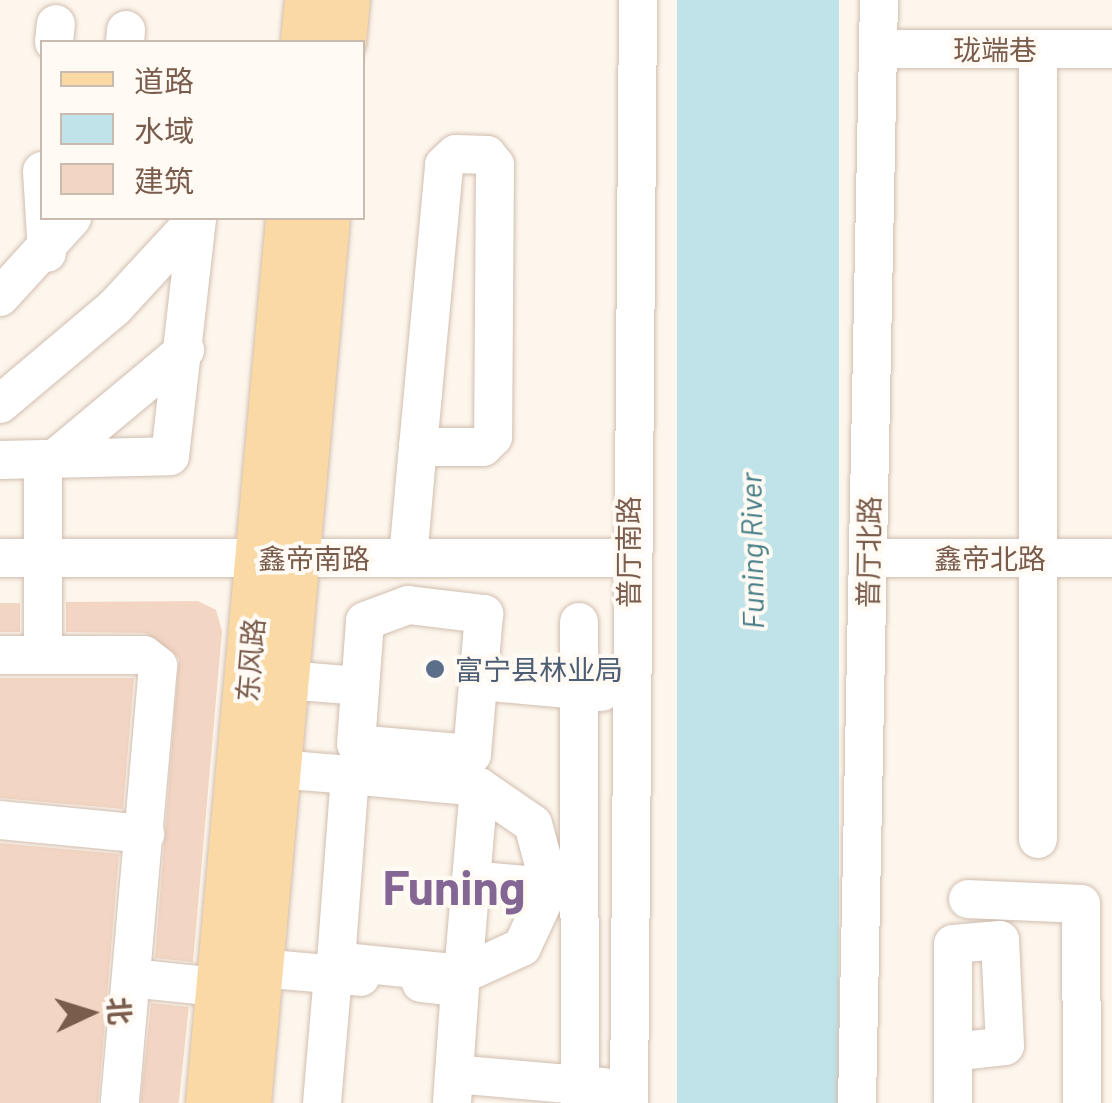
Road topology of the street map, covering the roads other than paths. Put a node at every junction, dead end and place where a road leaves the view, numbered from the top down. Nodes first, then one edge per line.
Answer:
1 (309, 0) edge
2 (346, 0) edge
3 (638, 0) edge
4 (879, 0) edge
5 (305, 40) edge
6 (342, 40) edge
7 (878, 48) junction
8 (1038, 49) junction
9 (1112, 49) edge
10 (45, 220) edge
11 (71, 220) edge
12 (195, 220) edge
13 (197, 220) edge
14 (290, 220) edge
15 (326, 220) edge
16 (47, 254) junction
17 (0, 297) edge
18 (185, 350) junction
19 (0, 404) edge
20 (418, 447) junction
21 (0, 460) edge
22 (48, 460) junction
23 (0, 558) edge
24 (43, 558) junction
25 (277, 558) junction
26 (408, 558) junction
27 (628, 558) junction
28 (868, 558) junction
29 (1038, 558) junction
30 (1112, 558) edge
31 (579, 622) dead end
32 (0, 654) edge
33 (43, 654) junction
34 (285, 680) junction
35 (480, 682) junction
36 (358, 686) junction
37 (580, 690) junction
38 (630, 695) junction
39 (277, 769) junction
40 (350, 775) junction
41 (479, 786) junction
42 (0, 820) edge
43 (145, 834) junction
44 (1038, 840) dead end
45 (471, 880) junction
46 (567, 889) junction
47 (633, 895) junction
48 (968, 899) dead end
49 (463, 974) junction
50 (333, 975) junction
51 (132, 978) junction
52 (246, 982) junction
53 (953, 1052) dead end
54 (453, 1088) edge
55 (580, 1094) edge
56 (630, 1096) edge
57 (120, 1103) edge
58 (210, 1103) edge
59 (247, 1103) edge
60 (322, 1103) edge
61 (857, 1103) edge
62 (953, 1103) edge
63 (1082, 1103) edge

1 - 5 main road
2 - 6 main road
3 - 27 street, 普厅南路
4 - 7 street, 普厅北路
7 - 8 street, 珑端巷
7 - 28 street, 普厅北路
8 - 9 street, 珑端巷
8 - 29 street
10 - 16 street
11 - 16 street
12 - 19 street
13 - 18 street
14 - 25 main road, 东风路
15 - 25 main road, 东风路
16 - 17 street
18 - 22 street
18 - 22 street
20 - 20 street
20 - 26 street
21 - 22 street
22 - 24 street
23 - 24 street, 鑫帝南路
24 - 25 street, 鑫帝南路
24 - 33 street
25 - 26 street, 鑫帝南路
25 - 34 main road, 东风路
25 - 52 main road, 东风路
26 - 27 street, 鑫帝南路
27 - 38 street, 普厅南路
28 - 29 street, 鑫帝北路
28 - 61 street, 普厅北路
29 - 30 street, 鑫帝北路
29 - 44 street
31 - 37 street
32 - 33 street
33 - 43 street
34 - 36 street
34 - 39 main road, 东风路
35 - 36 street
35 - 36 street
35 - 37 street
37 - 38 street
37 - 46 street
38 - 47 street, 普厅南路
39 - 40 street
39 - 52 main road, 东风路
40 - 41 street
40 - 49 street
41 - 45 street
41 - 46 street
42 - 43 street
43 - 51 street
45 - 46 street
45 - 49 street
46 - 47 street
46 - 49 street
46 - 55 street
47 - 56 street, 普厅南路
48 - 63 street
50 - 52 street
50 - 54 street
50 - 60 street
51 - 52 street
51 - 57 street
52 - 58 main road, 东风路
52 - 59 main road, 东风路
53 - 62 street
54 - 55 street
55 - 56 street

